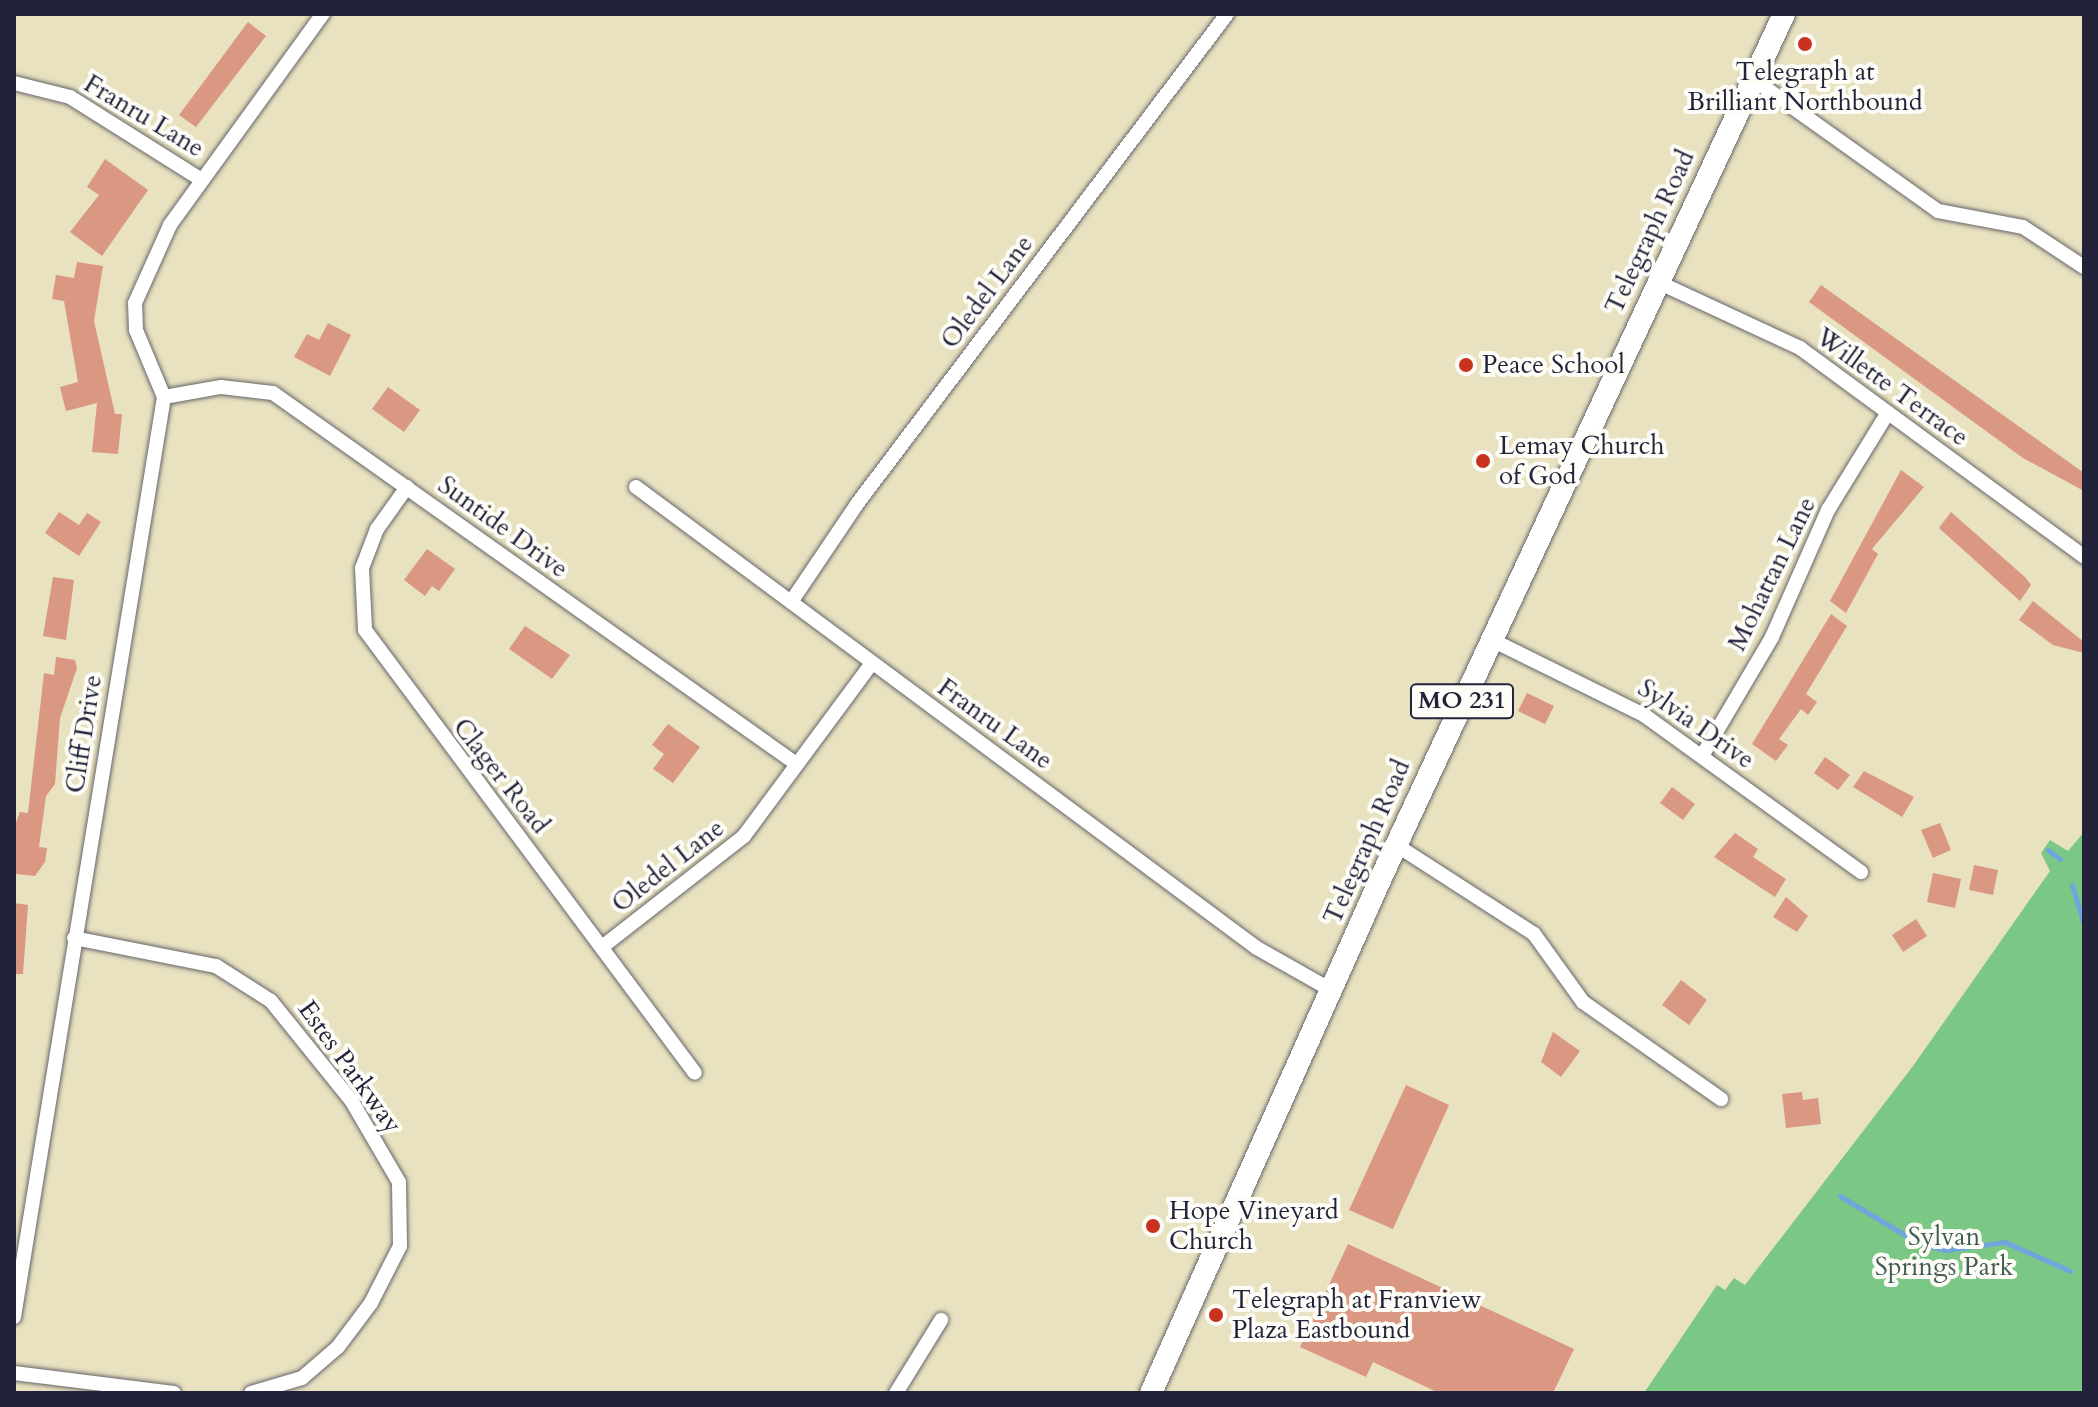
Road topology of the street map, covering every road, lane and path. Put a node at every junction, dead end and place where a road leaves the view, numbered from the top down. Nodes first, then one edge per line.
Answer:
1 (303, 14) edge
2 (1227, 14) edge
3 (1784, 14) edge
4 (320, 19) edge
5 (1753, 79) junction
6 (14, 83) edge
7 (202, 180) junction
8 (2084, 246) edge
9 (2079, 264) edge
10 (1658, 282) junction
11 (164, 397) junction
12 (1887, 414) junction
13 (407, 487) junction
14 (636, 487) dead end
15 (2084, 557) edge
16 (791, 602) junction
17 (1490, 639) junction
18 (872, 663) junction
19 (1702, 756) junction
20 (795, 763) junction
21 (1396, 845) junction
22 (1861, 872) dead end
23 (74, 938) junction
24 (602, 947) junction
25 (1331, 990) junction
26 (695, 1073) dead end
27 (1721, 1099) dead end
28 (14, 1317) edge
29 (941, 1320) dead end
30 (14, 1373) edge
31 (174, 1393) edge
32 (251, 1393) edge
33 (896, 1393) edge
34 (1151, 1393) edge

1 - 4 street
2 - 16 street, Oledel Lane
3 - 5 main road, Telegraph Road / MO 231
4 - 7 street
5 - 9 street
5 - 10 main road, Telegraph Road / MO 231
6 - 7 street, Franru Lane
7 - 11 street
8 - 9 street
10 - 12 street, Willette Terrace
10 - 17 main road, Telegraph Road / MO 231
11 - 13 street, Suntide Drive
11 - 23 street, Cliff Drive
12 - 15 street, Willette Terrace
12 - 19 street, Mohattan Lane
13 - 20 street, Suntide Drive
13 - 24 street, Clager Road
14 - 16 street, Franru Lane
16 - 18 street, Franru Lane
17 - 19 street, Sylvia Drive
17 - 21 main road, Telegraph Road / MO 231
18 - 20 street, Oledel Lane
18 - 25 street, Franru Lane
19 - 22 street, Sylvia Drive
20 - 24 street, Oledel Lane
21 - 25 main road, Telegraph Road / MO 231
21 - 27 street
23 - 28 street, Cliff Drive
23 - 32 street, Estes Parkway
24 - 26 street, Clager Road
25 - 34 main road, Telegraph Road / MO 231
29 - 33 street
30 - 31 street

